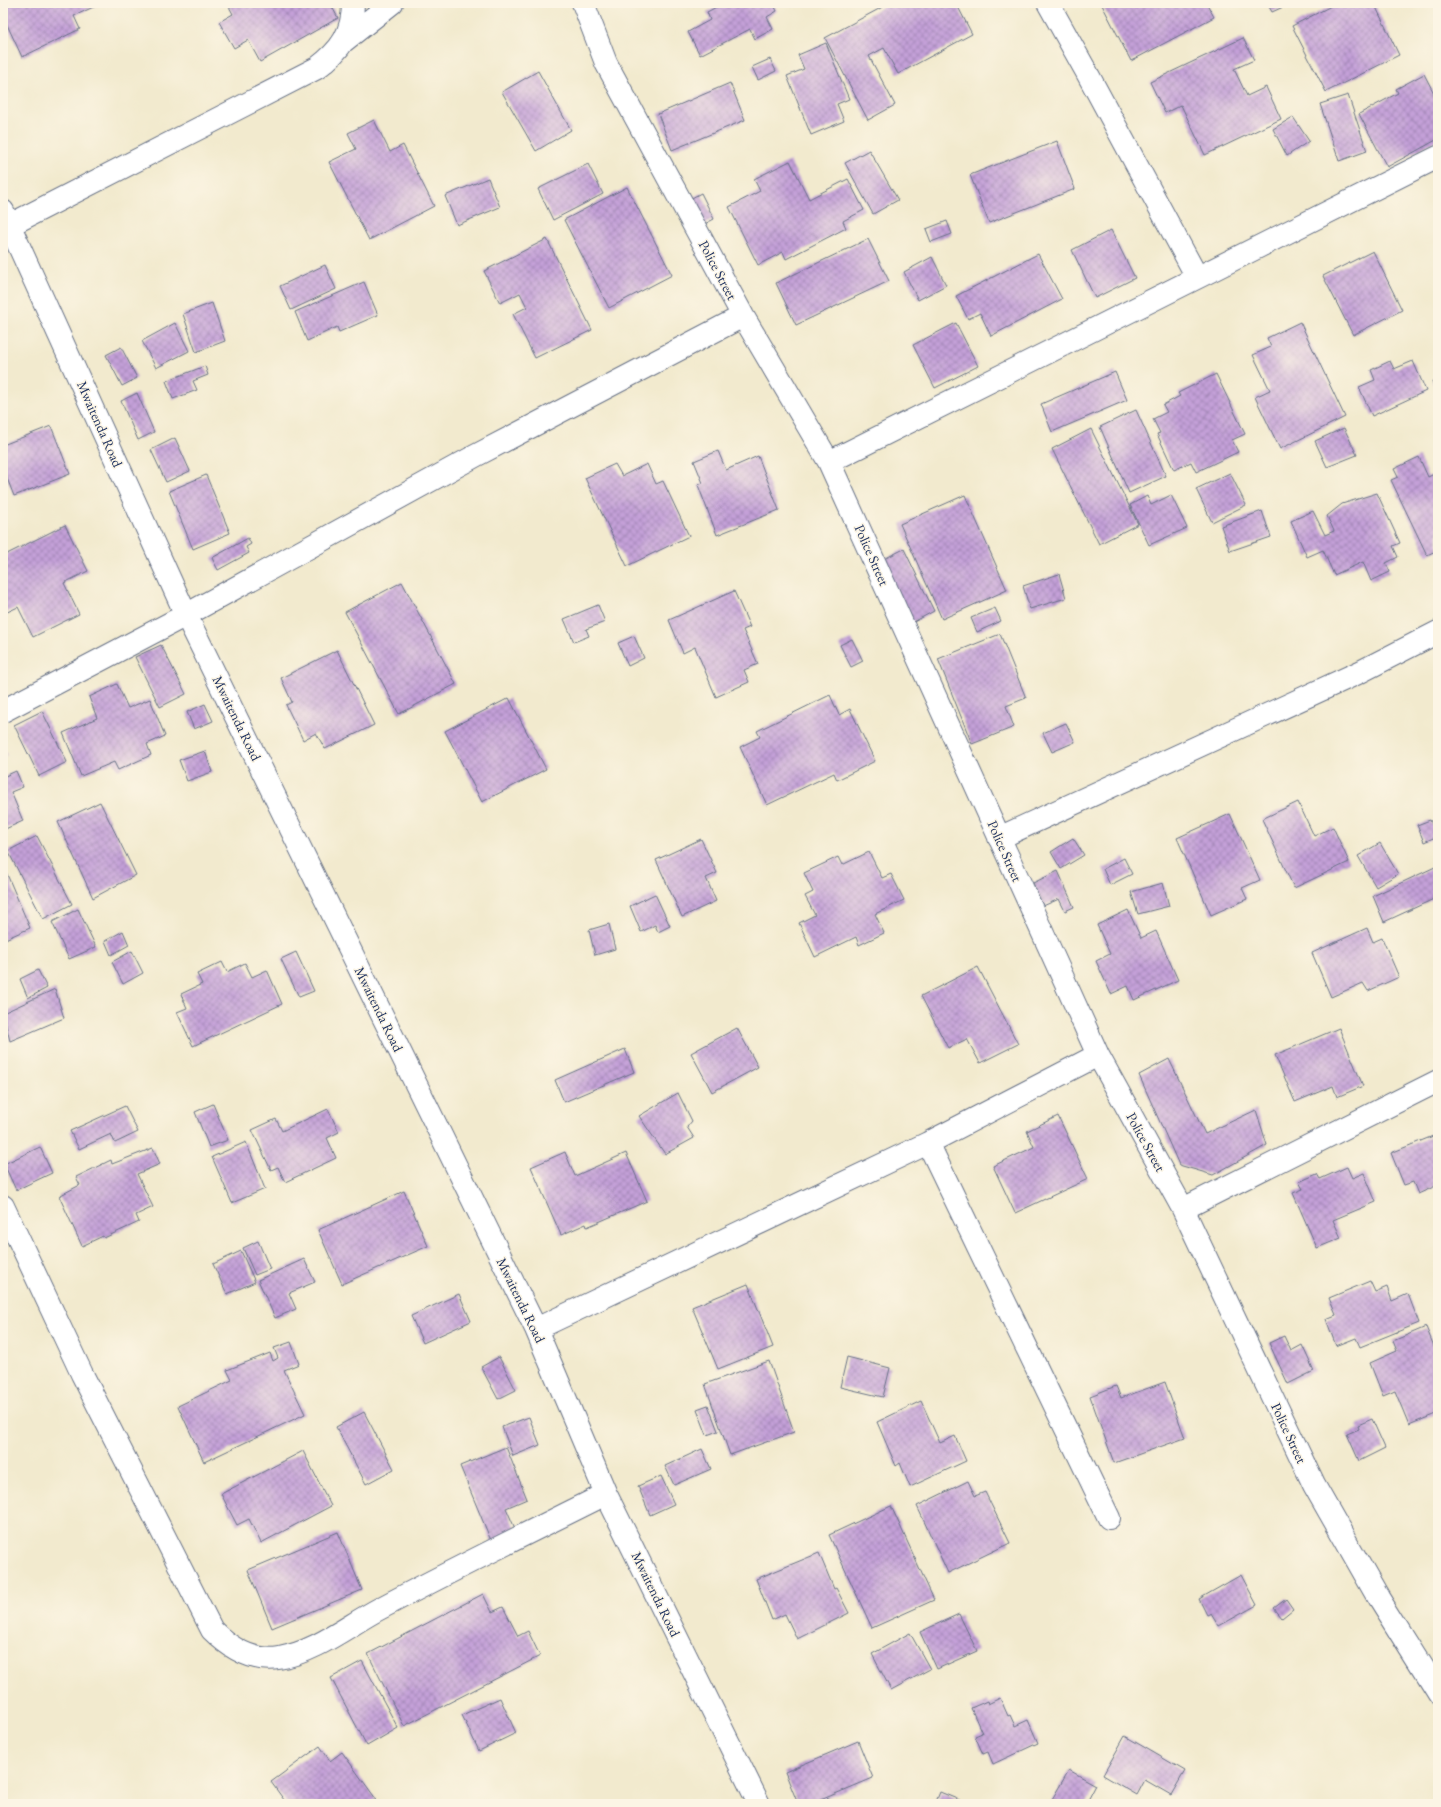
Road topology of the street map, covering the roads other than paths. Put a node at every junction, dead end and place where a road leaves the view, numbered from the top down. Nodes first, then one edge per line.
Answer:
1 (353, 3) edge
2 (392, 3) edge
3 (583, 3) edge
4 (1048, 3) edge
5 (344, 41) junction
6 (1438, 156) edge
7 (6, 218) edge
8 (1197, 277) junction
9 (743, 316) junction
10 (829, 462) junction
11 (186, 615) junction
12 (1438, 632) edge
13 (3, 711) edge
14 (999, 838) junction
15 (1098, 1055) junction
16 (1438, 1081) edge
17 (928, 1143) junction
18 (3, 1206) edge
19 (1183, 1210) junction
20 (536, 1329) junction
21 (606, 1494) junction
22 (1109, 1518) dead end
23 (1438, 1693) edge
24 (759, 1804) edge

1 - 5 street
2 - 5 street
3 - 9 street, Police Street
4 - 8 street
5 - 7 street
6 - 8 street
7 - 11 street, Mwaitenda Road
8 - 10 street
9 - 10 street, Police Street
9 - 11 street
10 - 14 street, Police Street
11 - 13 street
11 - 20 street, Mwaitenda Road
12 - 14 street
14 - 15 street, Police Street
15 - 17 street
15 - 19 street, Police Street
16 - 19 street
17 - 20 street
17 - 22 street
18 - 21 street
19 - 23 street, Police Street
20 - 21 street, Mwaitenda Road
21 - 24 street, Mwaitenda Road

